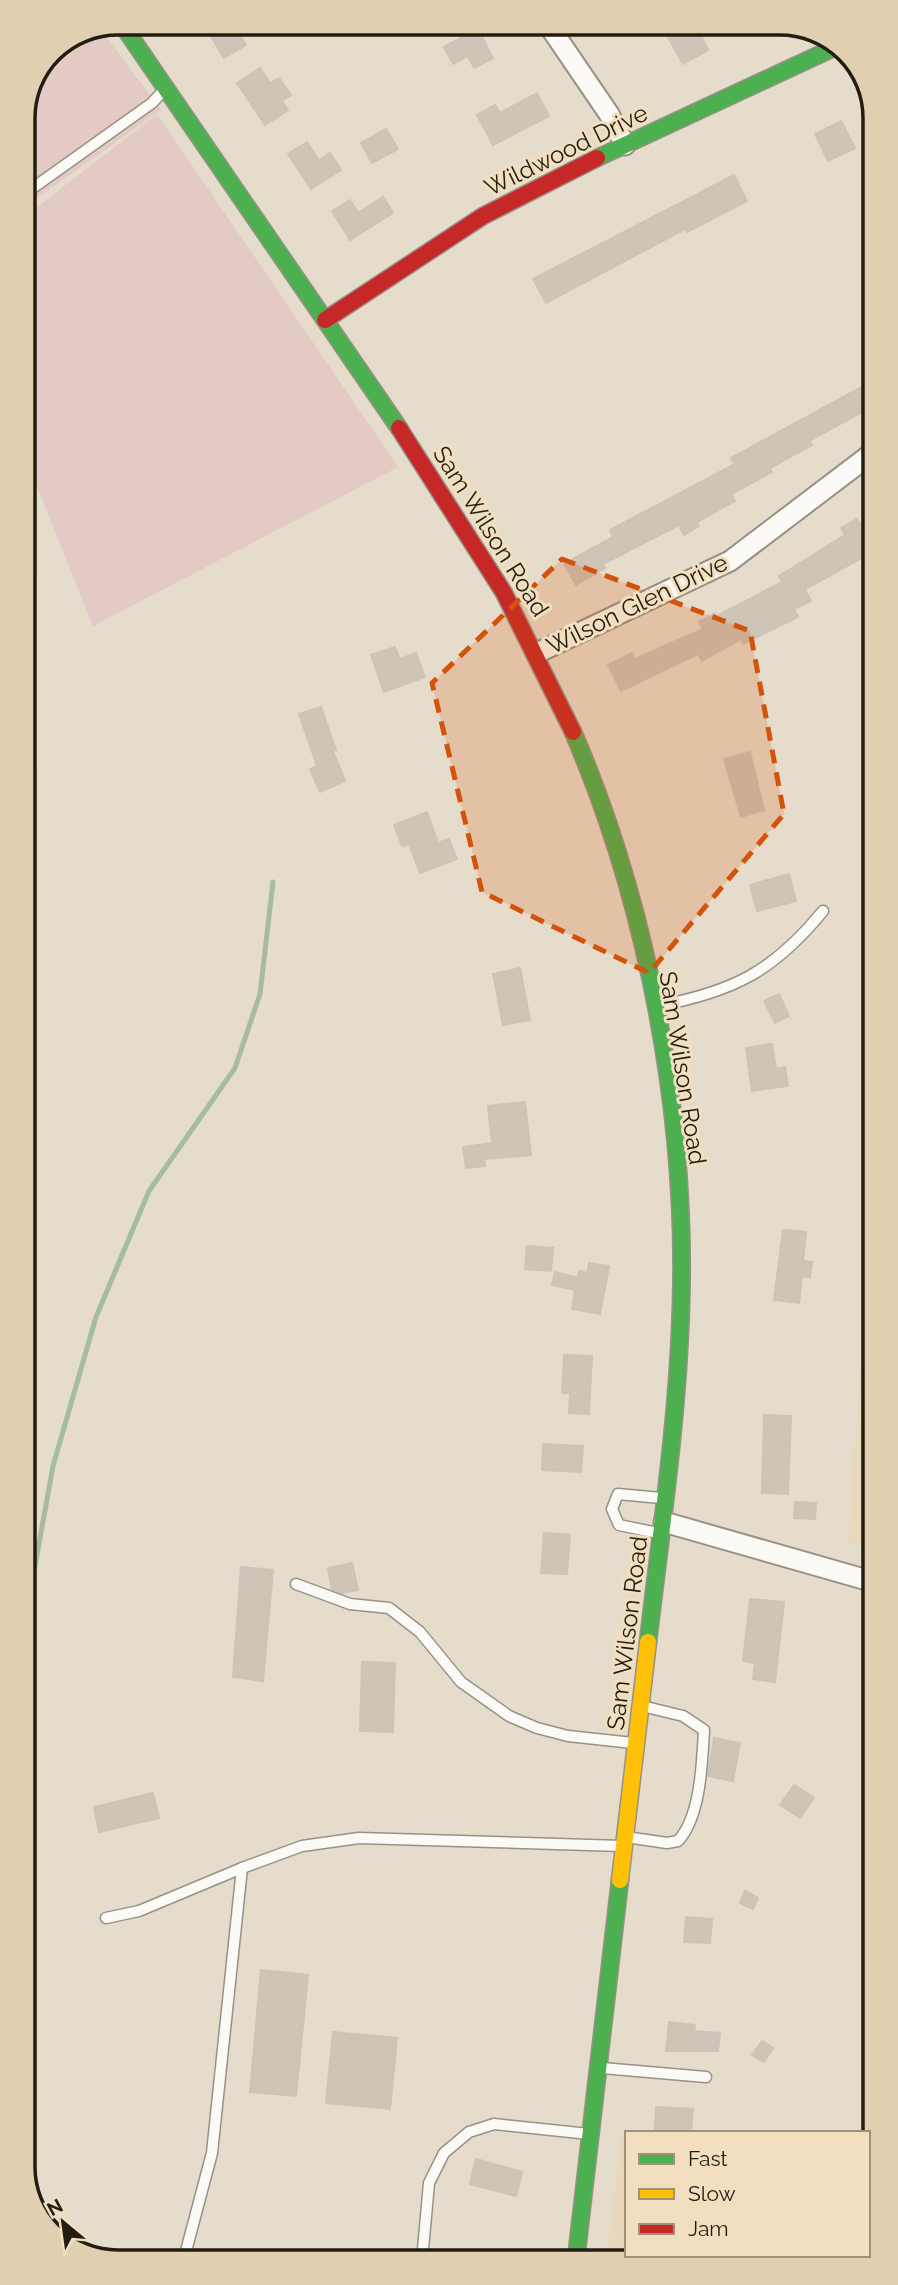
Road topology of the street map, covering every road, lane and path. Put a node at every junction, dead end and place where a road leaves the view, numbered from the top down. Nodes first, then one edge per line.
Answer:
1 (129, 35) edge
2 (555, 35) edge
3 (827, 50) edge
4 (166, 89) junction
5 (625, 145) junction
6 (35, 186) edge
7 (325, 320) junction
8 (863, 460) edge
9 (537, 653) junction
10 (824, 911) dead end
11 (653, 1007) junction
12 (666, 1499) junction
13 (663, 1528) junction
14 (863, 1579) edge
15 (296, 1584) dead end
16 (641, 1706) junction
17 (637, 1744) junction
18 (625, 1842) junction
19 (242, 1868) junction
20 (106, 1918) dead end
21 (600, 2067) junction
22 (706, 2077) dead end
23 (592, 2134) junction
24 (186, 2250) edge
25 (423, 2250) edge
26 (577, 2250) edge

1 - 4 street, Sam Wilson Road
2 - 5 street
3 - 5 street, Wildwood Drive
4 - 6 lane
4 - 7 street, Sam Wilson Road
5 - 7 street, Wildwood Drive
7 - 9 street, Sam Wilson Road
8 - 9 street, Wilson Glen Drive
9 - 11 street, Sam Wilson Road
10 - 11 lane
11 - 12 street, Sam Wilson Road
12 - 13 street, Sam Wilson Road
12 - 13 lane
13 - 14 street
13 - 16 street, Sam Wilson Road
15 - 17 lane
16 - 17 street, Sam Wilson Road
16 - 18 lane
17 - 18 street, Sam Wilson Road
18 - 19 lane
18 - 21 street, Sam Wilson Road
19 - 20 lane
19 - 24 lane
21 - 22 lane
21 - 23 street, Sam Wilson Road
23 - 25 lane
23 - 26 street, Sam Wilson Road

